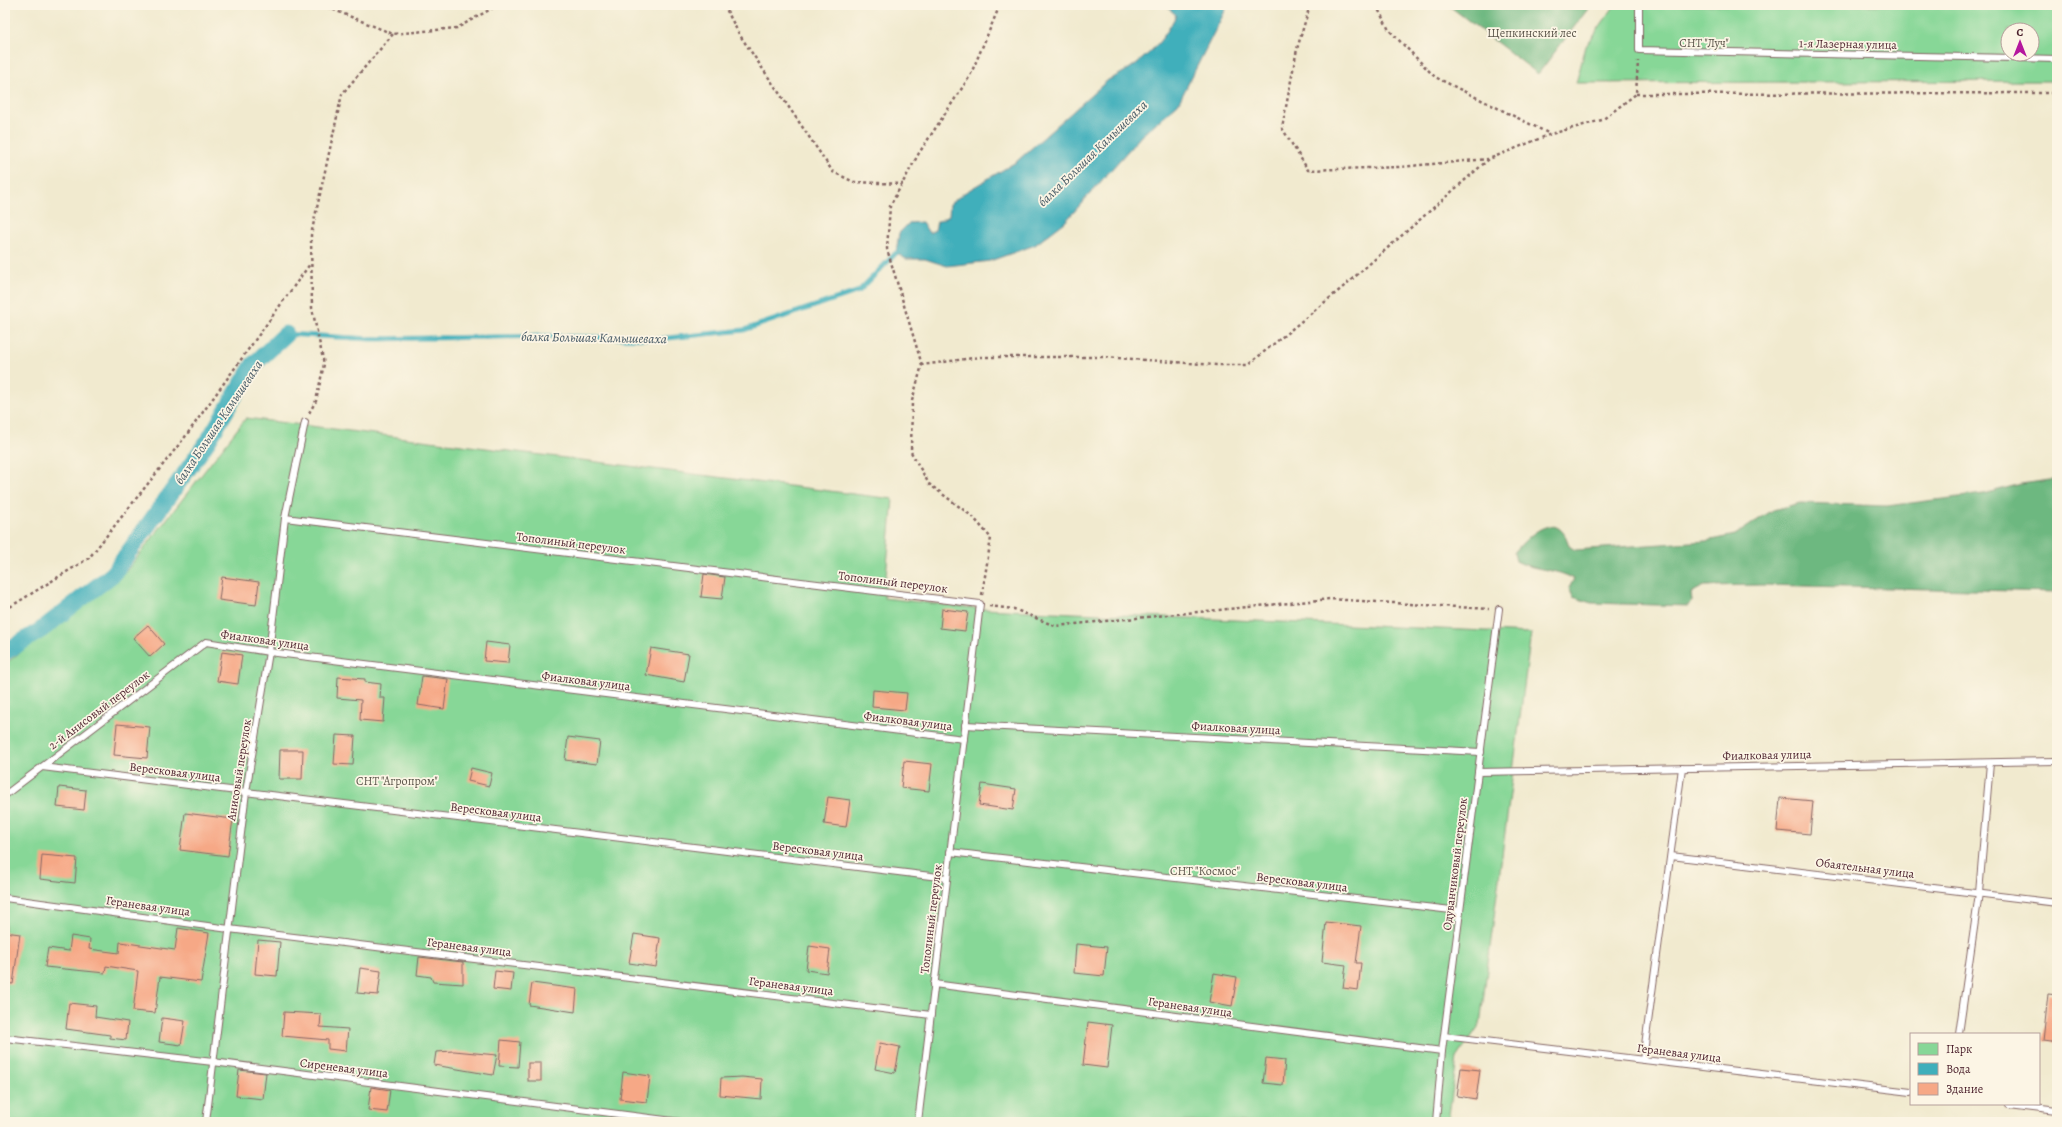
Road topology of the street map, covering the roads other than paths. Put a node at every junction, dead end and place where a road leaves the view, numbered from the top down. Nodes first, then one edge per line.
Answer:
1 (1639, 5) edge
2 (2057, 59) edge
3 (305, 422) road end
4 (285, 518) junction
5 (1499, 609) road end
6 (206, 642) joint
7 (269, 652) junction
8 (966, 725) junction
9 (964, 739) junction
10 (1481, 752) junction
11 (2057, 761) edge
12 (1990, 762) junction
13 (42, 767) junction
14 (1682, 768) junction
15 (1478, 772) junction
16 (246, 792) junction
17 (5, 795) edge
18 (950, 852) junction
19 (1671, 856) junction
20 (947, 878) junction
21 (1979, 893) junction
22 (5, 898) edge
23 (2057, 903) edge
24 (1460, 911) junction
25 (229, 928) junction
26 (934, 984) junction
27 (931, 1014) junction
28 (1959, 1033) edge
29 (1444, 1036) junction
30 (5, 1038) edge
31 (1442, 1051) junction
32 (1643, 1060) junction
33 (213, 1062) junction
34 (1910, 1092) edge
35 (2016, 1105) edge
36 (2057, 1110) edge
37 (206, 1122) edge
38 (681, 1122) edge
39 (918, 1122) edge
40 (1436, 1122) edge

1 - 2 lane, 1-я Лазерная улица
3 - 4 lane, Анисовый переулок
4 - 7 lane, Анисовый переулок
4 - 8 lane, Тополиный переулок
5 - 10 lane, Одуванчиковый переулок
6 - 7 lane, Фиалковая улица
6 - 13 lane, 2-й Анисовый переулок
7 - 9 lane, Фиалковая улица
7 - 16 lane, Анисовый переулок
8 - 9 lane, Тополиный переулок
8 - 10 lane, Фиалковая улица
9 - 18 lane, Тополиный переулок
10 - 15 lane, Одуванчиковый переулок
11 - 12 lane, Фиалковая улица
12 - 14 lane, Фиалковая улица
12 - 21 lane
13 - 16 lane, Вересковая улица
13 - 17 lane, 2-й Анисовый переулок
14 - 15 lane, Фиалковая улица
14 - 19 lane
15 - 24 lane, Одуванчиковый переулок
16 - 20 lane, Вересковая улица
16 - 25 lane, Анисовый переулок
18 - 20 lane, Тополиный переулок
18 - 24 lane, Вересковая улица
19 - 21 lane, Обаятельная улица
19 - 32 lane
20 - 26 lane, Тополиный переулок
21 - 23 lane, Обаятельная улица
21 - 28 lane
22 - 25 lane, Гераневая улица
24 - 29 lane, Одуванчиковый переулок
25 - 27 lane, Гераневая улица
25 - 33 lane, Анисовый переулок
26 - 27 lane, Тополиный переулок
26 - 31 lane, Гераневая улица
27 - 39 lane, Тополиный переулок
29 - 31 lane, Одуванчиковый переулок
29 - 32 lane, Гераневая улица
30 - 33 lane, Сиреневая улица
31 - 40 lane, Одуванчиковый переулок
32 - 34 lane, Гераневая улица
33 - 37 lane, Анисовый переулок
33 - 38 lane, Сиреневая улица
35 - 36 lane

